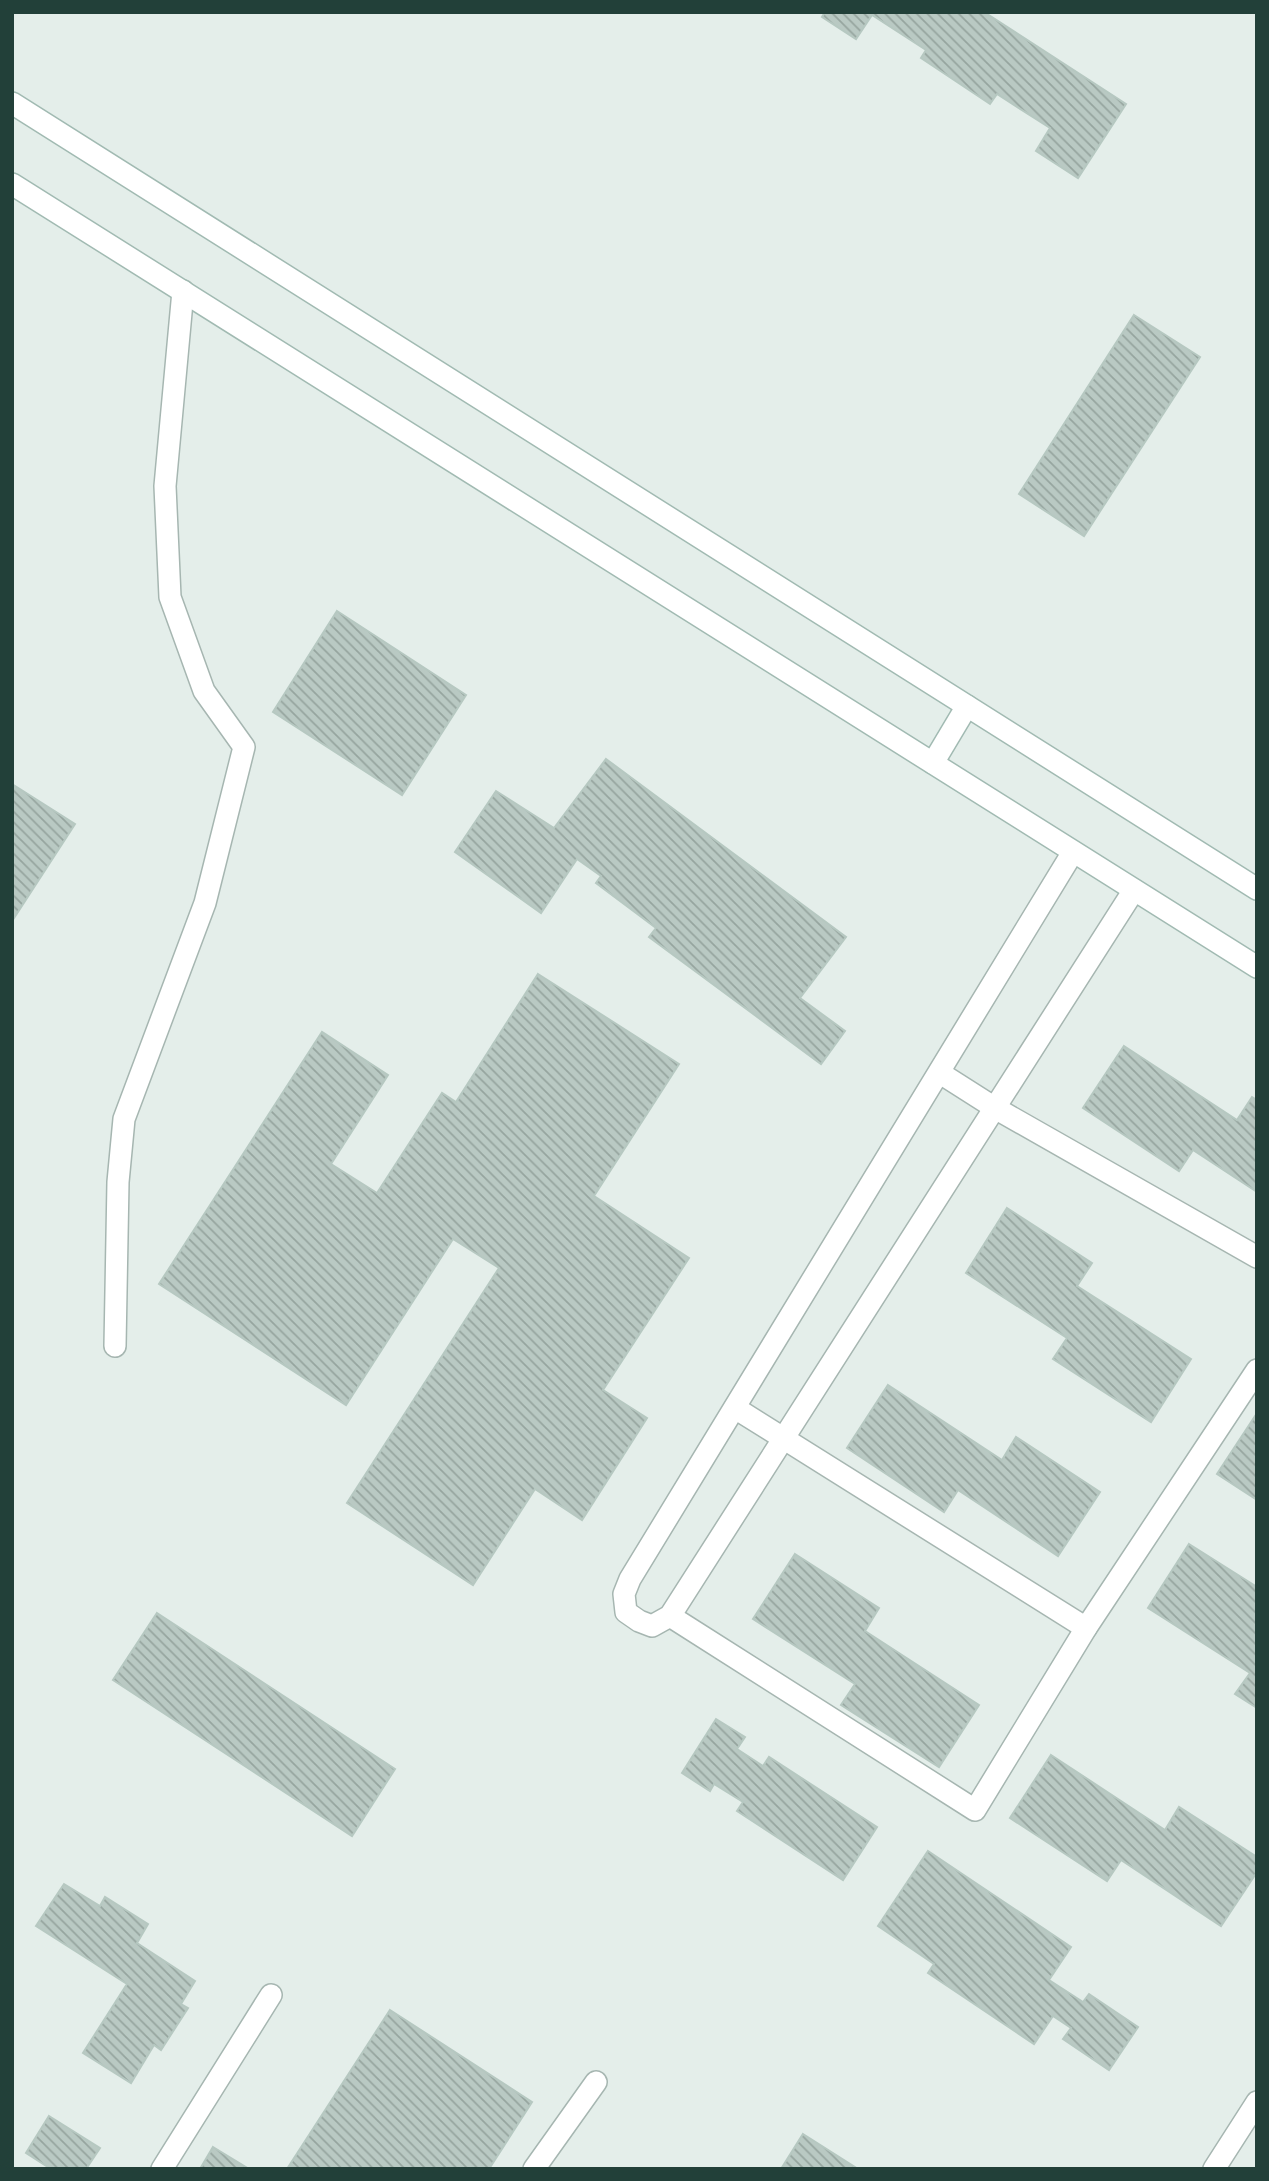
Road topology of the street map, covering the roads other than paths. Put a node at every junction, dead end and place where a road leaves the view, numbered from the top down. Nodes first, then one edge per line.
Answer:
1 (12, 103) edge
2 (12, 184) edge
3 (183, 291) junction
4 (967, 706) junction
5 (933, 763) junction
6 (1073, 852) junction
7 (1257, 889) edge
8 (1134, 890) junction
9 (1257, 967) edge
10 (940, 1073) junction
11 (995, 1108) junction
12 (1257, 1257) edge
13 (115, 1346) dead end
14 (1257, 1370) edge
15 (735, 1408) junction
16 (785, 1438) junction
17 (670, 1616) junction
18 (1086, 1628) junction
19 (271, 1995) dead end
20 (596, 2082) dead end
21 (1257, 2102) edge
22 (162, 2169) edge
23 (534, 2169) edge
24 (1214, 2169) edge

1 - 4 main road
2 - 3 main road
3 - 5 main road
3 - 13 main road
4 - 5 main road
4 - 7 main road
5 - 6 main road
6 - 8 main road
6 - 10 main road
8 - 9 main road
8 - 11 main road
10 - 11 main road
10 - 15 main road
11 - 12 main road
11 - 16 main road
14 - 18 main road
15 - 16 main road
15 - 17 main road
16 - 17 main road
16 - 18 main road
17 - 18 main road
19 - 22 main road
20 - 23 main road
21 - 24 main road

